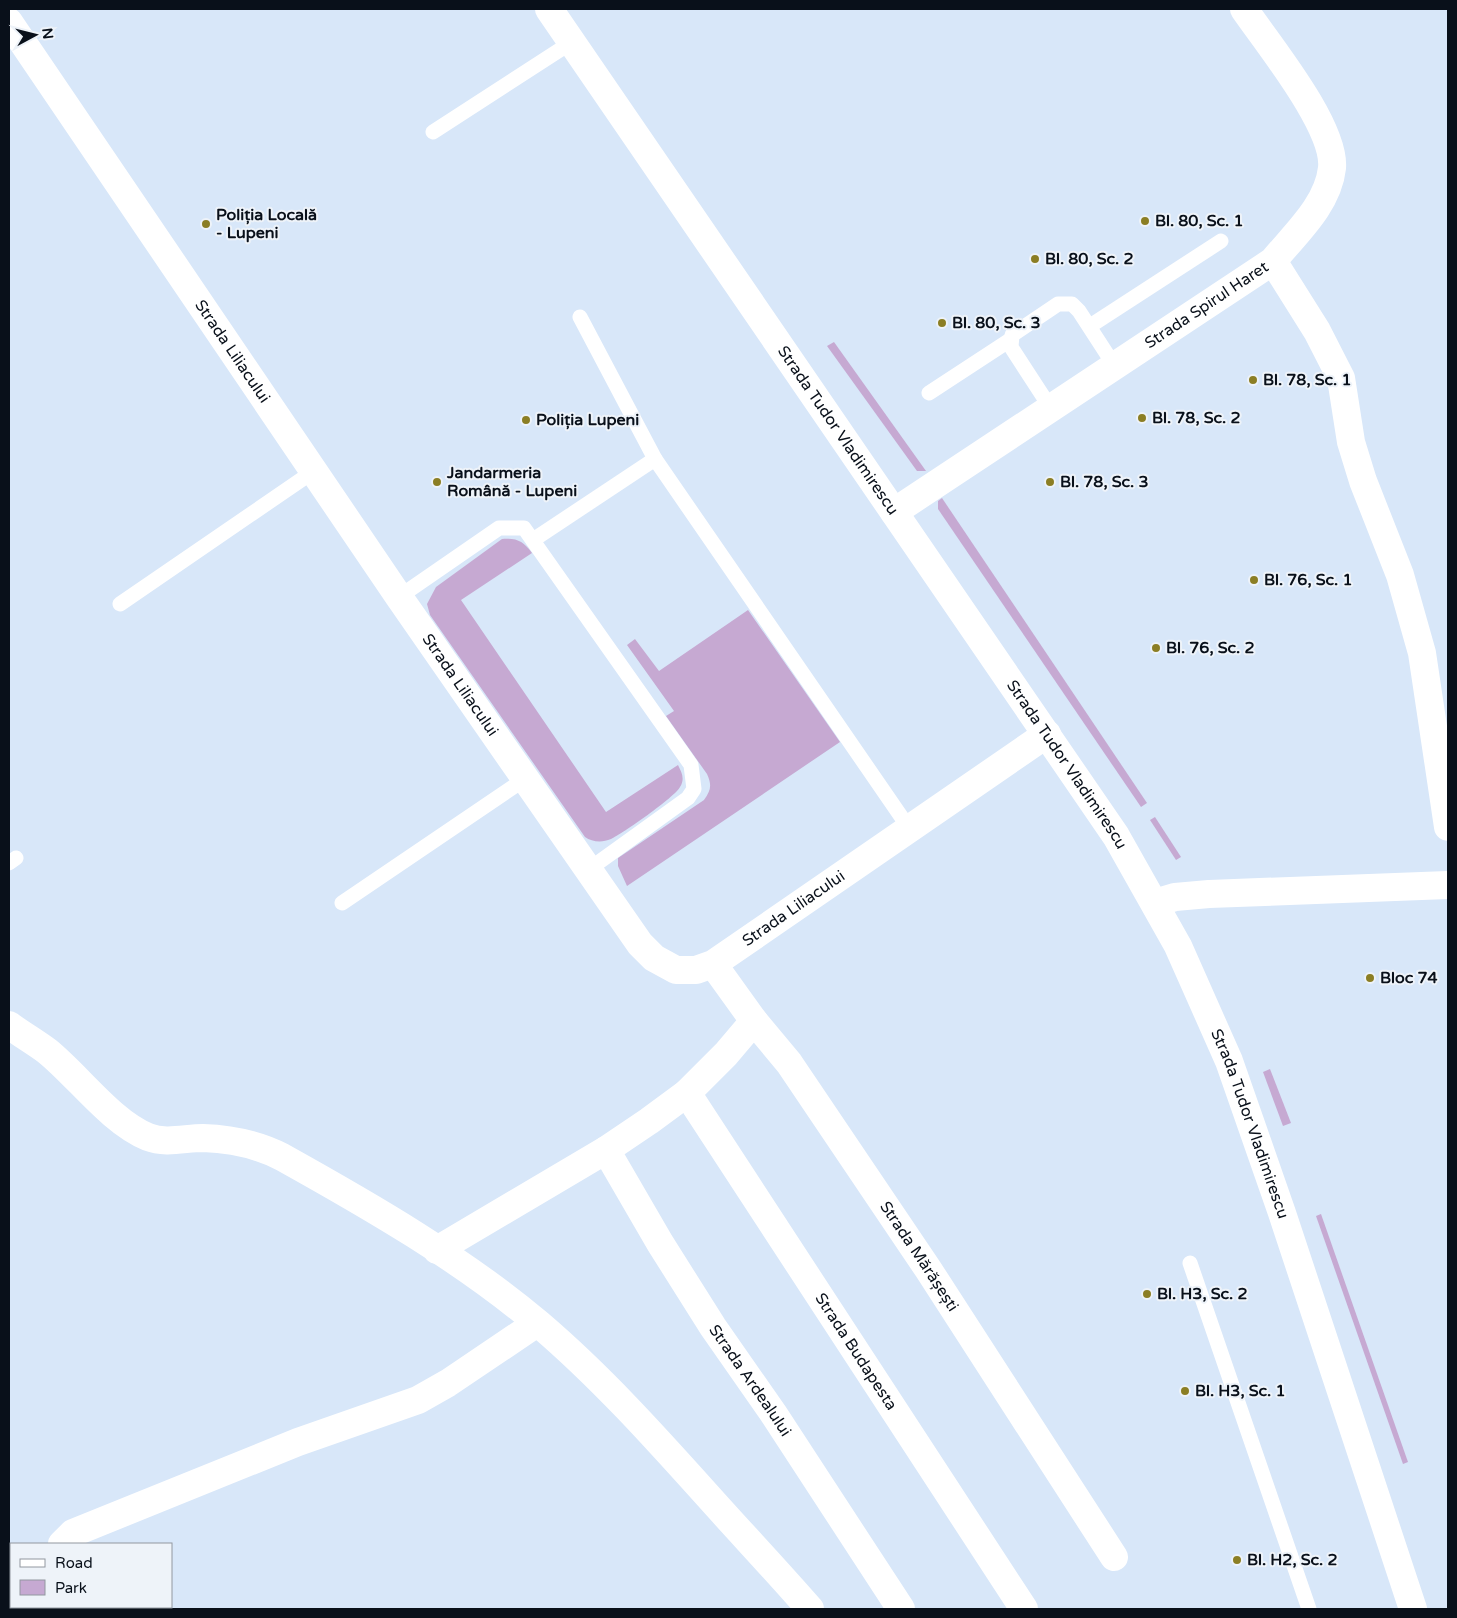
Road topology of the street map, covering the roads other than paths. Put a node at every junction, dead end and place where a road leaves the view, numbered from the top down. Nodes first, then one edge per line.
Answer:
1 (549, 9) edge
2 (1244, 9) edge
3 (9, 22) edge
4 (572, 42) junction
5 (433, 132) dead end
6 (1221, 241) dead end
7 (1273, 261) junction
8 (580, 317) dead end
9 (1090, 326) junction
10 (1010, 340) junction
11 (1114, 365) junction
12 (929, 393) dead end
13 (1050, 407) junction
14 (655, 459) junction
15 (314, 471) junction
16 (894, 512) junction
17 (533, 540) junction
18 (398, 597) junction
19 (120, 604) dead end
20 (1047, 734) junction
21 (525, 779) junction
22 (1448, 827) edge
23 (909, 828) junction
24 (588, 870) junction
25 (1448, 885) edge
26 (342, 903) dead end
27 (1155, 903) junction
28 (704, 967) junction
29 (754, 1021) junction
30 (9, 1025) edge
31 (688, 1093) junction
32 (606, 1150) junction
33 (437, 1250) junction
34 (1190, 1263) dead end
35 (537, 1323) junction
36 (63, 1543) edge
37 (1114, 1557) dead end
38 (810, 1609) edge
39 (901, 1609) edge
40 (1024, 1609) edge
41 (1308, 1609) edge
42 (1413, 1609) edge

1 - 4 street, Strada Tudor Vladimirescu
2 - 7 street, Strada Spirul Haret
3 - 15 street, Strada Liliacului
4 - 5 lane
4 - 16 street, Strada Tudor Vladimirescu
6 - 9 lane
7 - 11 street, Strada Spirul Haret
7 - 22 street
8 - 14 lane
9 - 10 lane
9 - 11 lane
10 - 12 lane
10 - 13 lane
11 - 13 street, Strada Spirul Haret
13 - 16 street, Strada Spirul Haret
14 - 17 lane
14 - 23 lane
15 - 18 street, Strada Liliacului
15 - 19 lane
16 - 20 street, Strada Tudor Vladimirescu
17 - 18 lane
17 - 24 lane
18 - 21 street, Strada Liliacului
20 - 23 street, Strada Liliacului
20 - 27 street, Strada Tudor Vladimirescu
21 - 24 street, Strada Liliacului
21 - 26 lane
23 - 28 street, Strada Liliacului
24 - 28 street, Strada Liliacului
25 - 27 street
27 - 42 street, Strada Tudor Vladimirescu
28 - 29 street, Strada Mărășești
29 - 31 street
29 - 37 street, Strada Mărășești
30 - 33 street
31 - 32 street
31 - 40 street, Strada Budapesta
32 - 33 street
32 - 39 street, Strada Ardealului
33 - 35 street
34 - 41 lane
35 - 36 street
35 - 38 street

